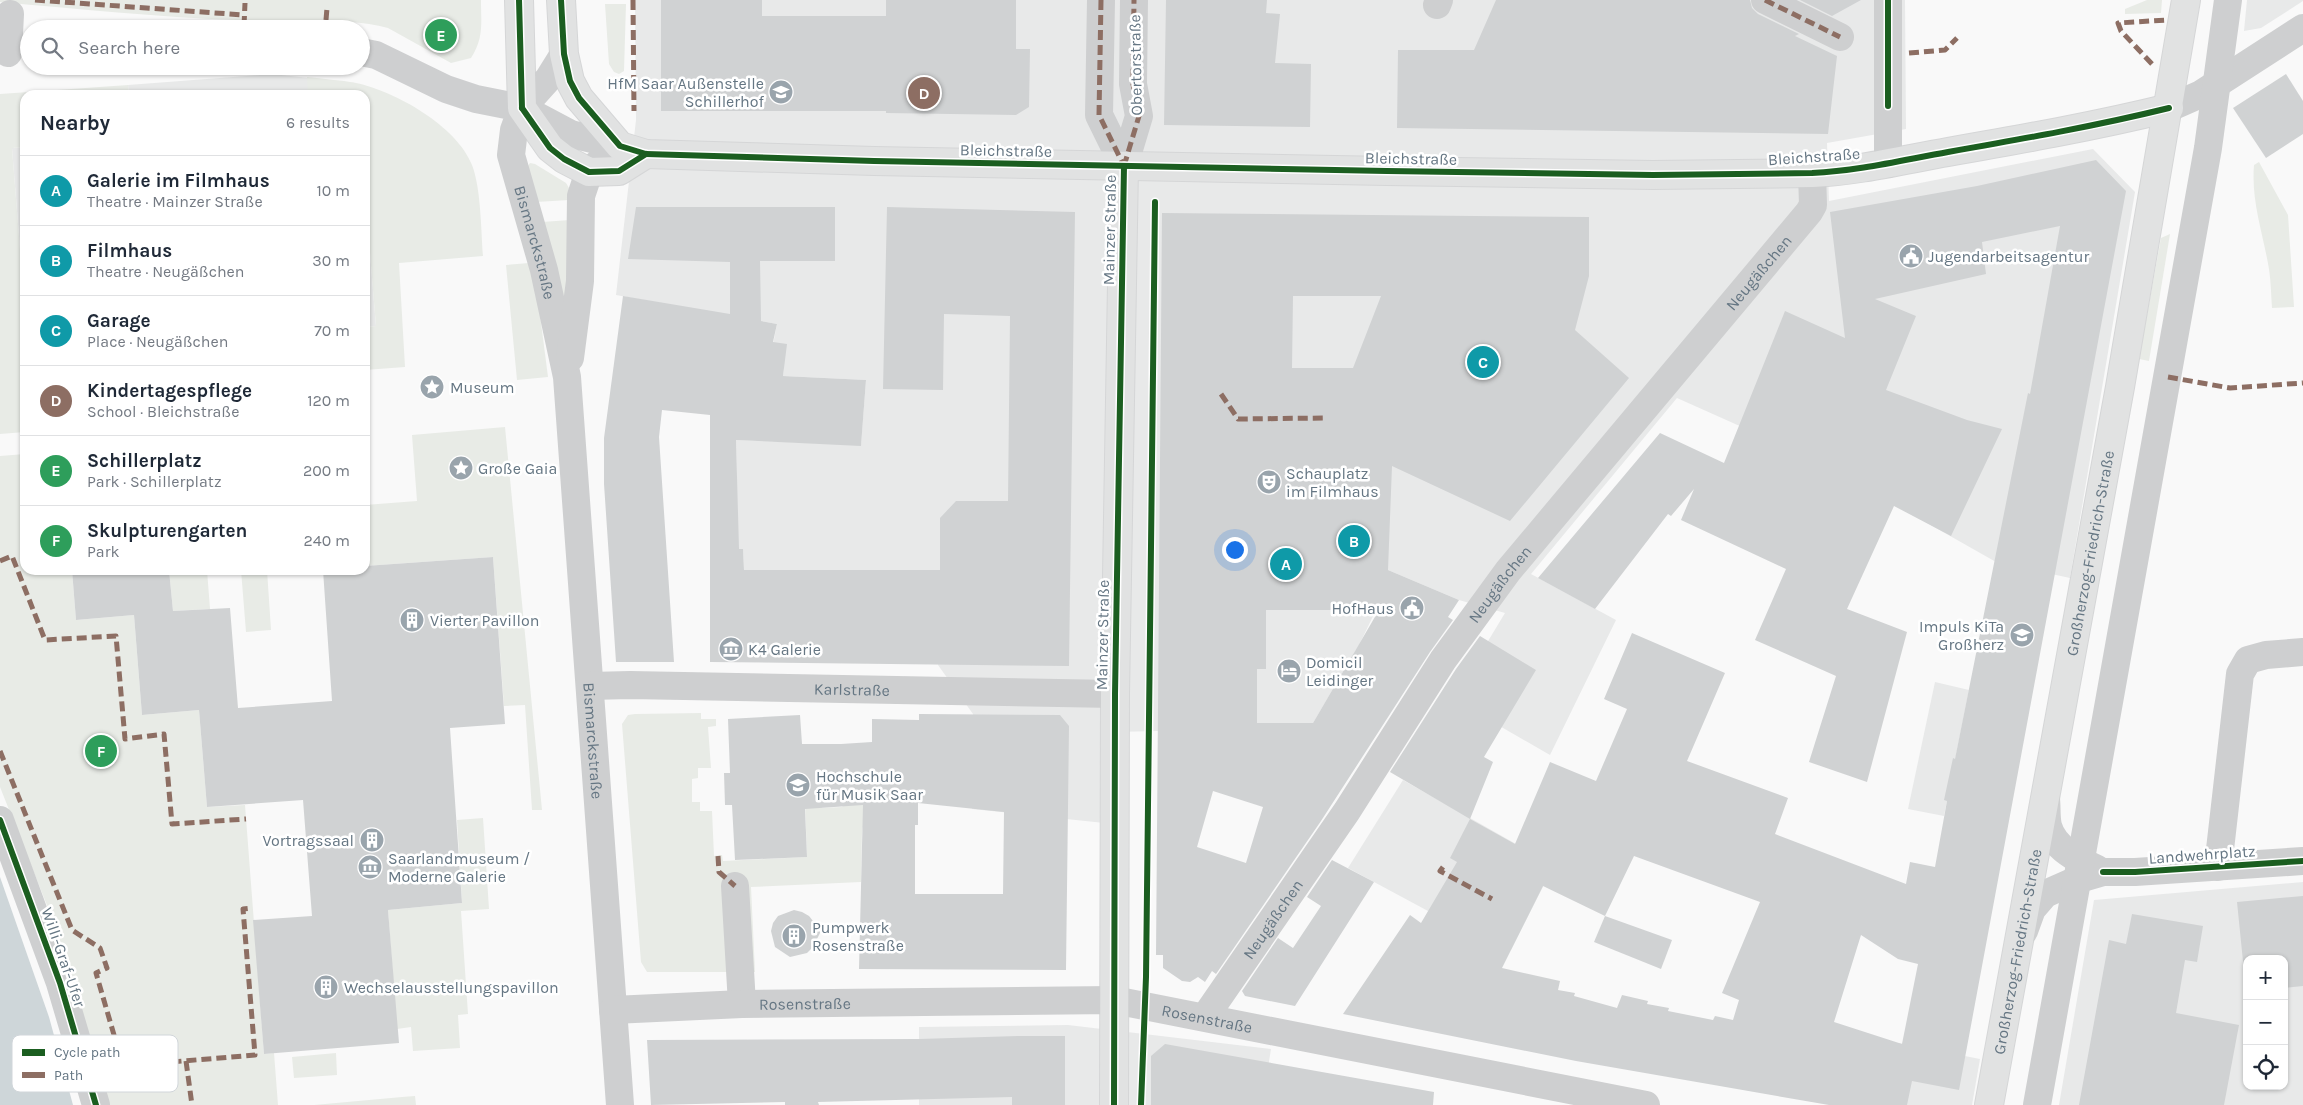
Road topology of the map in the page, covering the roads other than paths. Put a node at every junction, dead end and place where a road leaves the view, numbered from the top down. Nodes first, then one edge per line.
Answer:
1 (519, 0) edge
2 (562, 0) edge
3 (1101, 0) edge
4 (1134, 0) edge
5 (1764, 0) edge
6 (1888, 0) edge
7 (2186, 0) edge
8 (2213, 0) edge
9 (2228, 0) edge
10 (10, 14) dead end
11 (2303, 28) edge
12 (1840, 37) dead end
13 (12, 54) edge
14 (370, 54) edge
15 (564, 54) junction
16 (2209, 88) junction
17 (522, 108) junction
18 (2168, 108) junction
19 (620, 146) junction
20 (646, 154) junction
21 (1888, 164) junction
22 (1124, 166) junction
23 (589, 172) junction
24 (1812, 173) junction
25 (567, 377) junction
26 (2303, 652) edge
27 (590, 686) junction
28 (1115, 694) junction
29 (2046, 792) junction
30 (0, 820) edge
31 (2303, 861) edge
32 (2218, 867) junction
33 (2079, 870) junction
34 (735, 886) dead end
35 (2019, 946) junction
36 (1114, 1000) junction
37 (742, 1004) junction
38 (613, 1010) junction
39 (1205, 1017) junction
40 (75, 1035) edge
41 (92, 1092) edge
42 (96, 1105) edge
43 (620, 1105) edge
44 (1114, 1105) edge
45 (1646, 1105) edge
46 (1989, 1105) edge
47 (2022, 1105) edge
48 (2037, 1105) edge

1 - 17 main road
2 - 15 main road
3 - 22 street, Obertorstraße
4 - 22 street, Obertorstraße
5 - 12 street
6 - 21 street
7 - 18 main road, Großherzog-Friedrich-Straße
8 - 16 street
9 - 16 street
10 - 13 street
11 - 16 street
14 - 17 street
15 - 17 street
15 - 19 main road
16 - 18 street
16 - 33 street
17 - 19 street
17 - 23 main road
17 - 25 street, Bismarckstraße
18 - 21 main road, Bleichstraße
18 - 29 main road, Großherzog-Friedrich-Straße
19 - 20 main road, Bleichstraße
19 - 23 street
20 - 22 main road, Bleichstraße
20 - 23 main road
21 - 24 main road, Bleichstraße
22 - 24 main road, Bleichstraße
22 - 28 main road, Mainzer Straße
23 - 25 street, Bismarckstraße
24 - 39 street, Neugäßchen
25 - 27 street, Bismarckstraße
26 - 32 street, Landwehrplatz
27 - 28 street, Karlstraße
27 - 38 street, Bismarckstraße
28 - 36 main road, Mainzer Straße
29 - 33 street
29 - 35 main road, Großherzog-Friedrich-Straße
30 - 40 street, Willi-Graf-Ufer
31 - 32 street, Landwehrplatz
32 - 33 street, Landwehrplatz
33 - 35 street
33 - 47 street
33 - 48 street
34 - 37 street
35 - 46 main road, Großherzog-Friedrich-Straße
36 - 37 street, Rosenstraße
36 - 39 street, Rosenstraße
36 - 44 main road, Mainzer Straße
37 - 38 street, Rosenstraße
38 - 43 street, Bismarckstraße
39 - 45 street, Rosenstraße
41 - 42 street, Willi-Graf-Ufer

